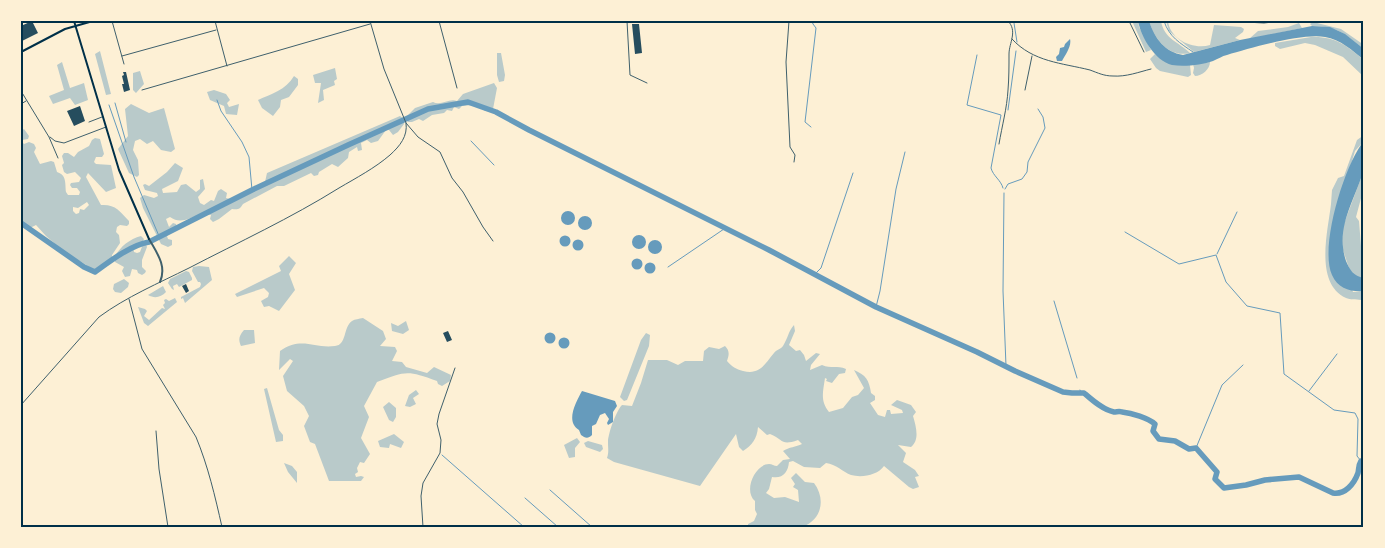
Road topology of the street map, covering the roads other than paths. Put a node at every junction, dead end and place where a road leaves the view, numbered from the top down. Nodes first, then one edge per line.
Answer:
1 (74, 21) edge
2 (93, 21) edge
3 (112, 21) edge
4 (215, 21) edge
5 (370, 21) edge
6 (439, 21) edge
7 (627, 21) edge
8 (789, 21) edge
9 (1008, 21) edge
10 (1128, 21) edge
11 (1226, 21) edge
12 (1280, 21) edge
13 (371, 24) junction
14 (76, 26) junction
15 (216, 30) junction
16 (1012, 39) junction
17 (21, 52) edge
18 (1144, 52) dead end
19 (1033, 55) junction
20 (122, 56) junction
21 (124, 64) dead end
22 (227, 67) junction
23 (1151, 69) dead end
24 (647, 83) dead end
25 (457, 88) dead end
26 (142, 90) dead end
27 (1025, 90) dead end
28 (21, 91) edge
29 (27, 101) junction
30 (21, 104) edge
31 (103, 116) junction
32 (89, 122) dead end
33 (406, 123) junction
34 (106, 127) junction
35 (49, 137) junction
36 (999, 144) dead end
37 (58, 158) dead end
38 (794, 162) dead end
39 (149, 239) joint
40 (493, 241) dead end
41 (160, 282) junction
42 (129, 299) junction
43 (455, 368) dead end
44 (21, 405) edge
45 (156, 431) dead end
46 (168, 527) edge
47 (222, 527) edge
48 (423, 527) edge

1 - 14 main road
2 - 14 main road
3 - 20 street
4 - 15 street
5 - 13 street
6 - 25 street
7 - 24 street
8 - 38 street
9 - 16 street
10 - 18 street
11 - 12 street
13 - 22 street
13 - 33 street
14 - 17 main road
14 - 31 main road
15 - 20 street
15 - 22 street
16 - 19 street
16 - 36 street
19 - 23 street
19 - 27 street
20 - 21 street
22 - 26 street
28 - 29 street
29 - 30 street
29 - 35 street
31 - 32 street
31 - 34 main road
33 - 40 street
33 - 41 street
34 - 35 street
34 - 39 main road
35 - 37 street
39 - 41 street
41 - 42 street
42 - 44 street
42 - 47 street
43 - 48 street
45 - 46 street

